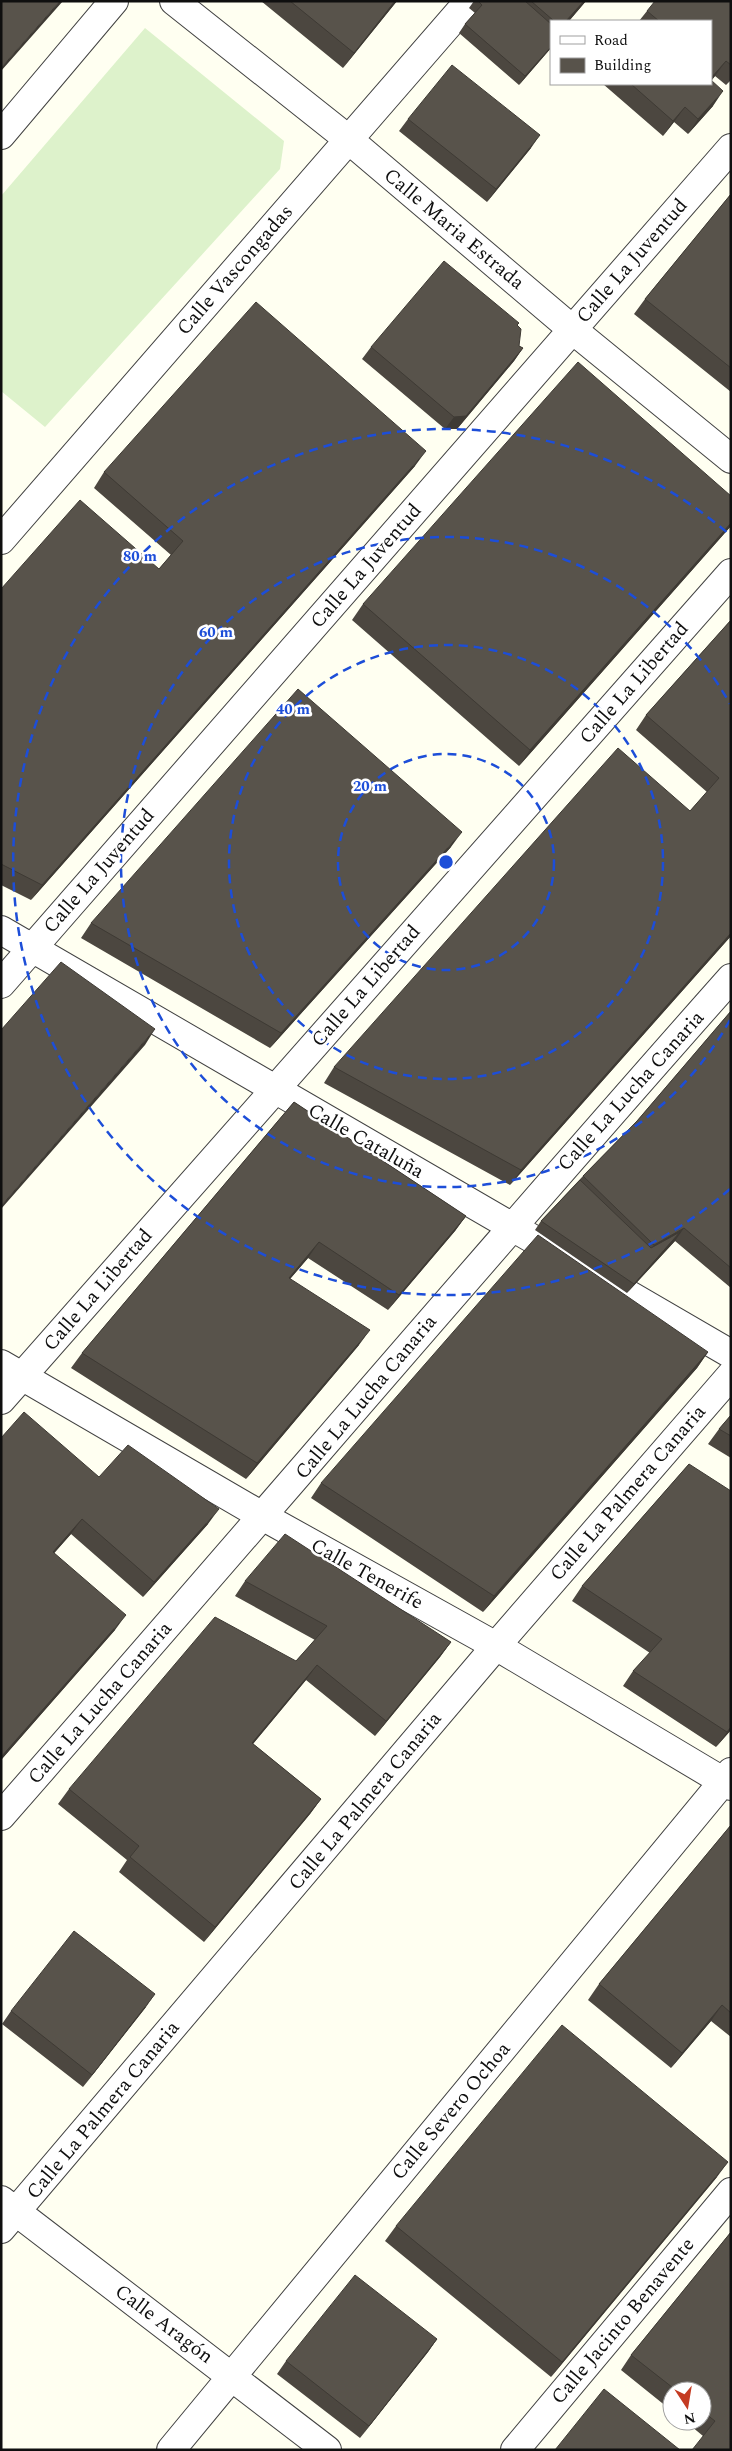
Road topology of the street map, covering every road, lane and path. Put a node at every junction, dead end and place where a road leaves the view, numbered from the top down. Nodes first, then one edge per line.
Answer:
1 (114, 1) edge
2 (174, 1) edge
3 (469, 1) edge
4 (1, 135) edge
5 (348, 138) junction
6 (731, 148) edge
7 (573, 330) junction
8 (731, 459) edge
9 (1, 540) edge
10 (731, 573) edge
11 (1, 930) edge
12 (32, 947) junction
13 (731, 978) edge
14 (1, 984) edge
15 (276, 1089) junction
16 (512, 1225) junction
17 (731, 1354) edge
18 (12, 1370) edge
19 (731, 1375) edge
20 (1, 1400) edge
21 (264, 1517) junction
22 (496, 1646) junction
23 (728, 1780) edge
24 (1, 1816) edge
25 (731, 2192) edge
26 (6, 2213) edge
27 (232, 2376) junction
28 (171, 2450) edge
29 (327, 2450) edge
30 (515, 2450) edge

1 - 4 street
2 - 5 street, Calle Maria Estrada
3 - 5 street, Calle Vascongadas
5 - 7 street, Calle Maria Estrada
5 - 9 street, Calle Vascongadas
6 - 7 street, Calle La Juventud
7 - 8 street, Calle Maria Estrada
7 - 12 street, Calle La Juventud
10 - 15 street, Calle La Libertad
11 - 12 street, Calle Cataluña
12 - 14 street, Calle La Juventud
12 - 15 street, Calle Cataluña
13 - 16 street, Calle La Lucha Canaria
15 - 16 street, Calle Cataluña
15 - 18 street, Calle La Libertad
16 - 17 street, Calle Cataluña
16 - 21 street, Calle La Lucha Canaria
18 - 20 street, Calle La Libertad
18 - 21 street, Calle Tenerife
19 - 22 street, Calle La Palmera Canaria
21 - 22 street, Calle Tenerife
21 - 24 street, Calle La Lucha Canaria
22 - 23 street, Calle Tenerife
22 - 26 street, Calle La Palmera Canaria
23 - 27 street, Calle Severo Ochoa
25 - 30 street, Calle Jacinto Benavente
26 - 27 street, Calle Aragón
27 - 28 street, Calle Severo Ochoa
27 - 29 street, Calle Aragón

